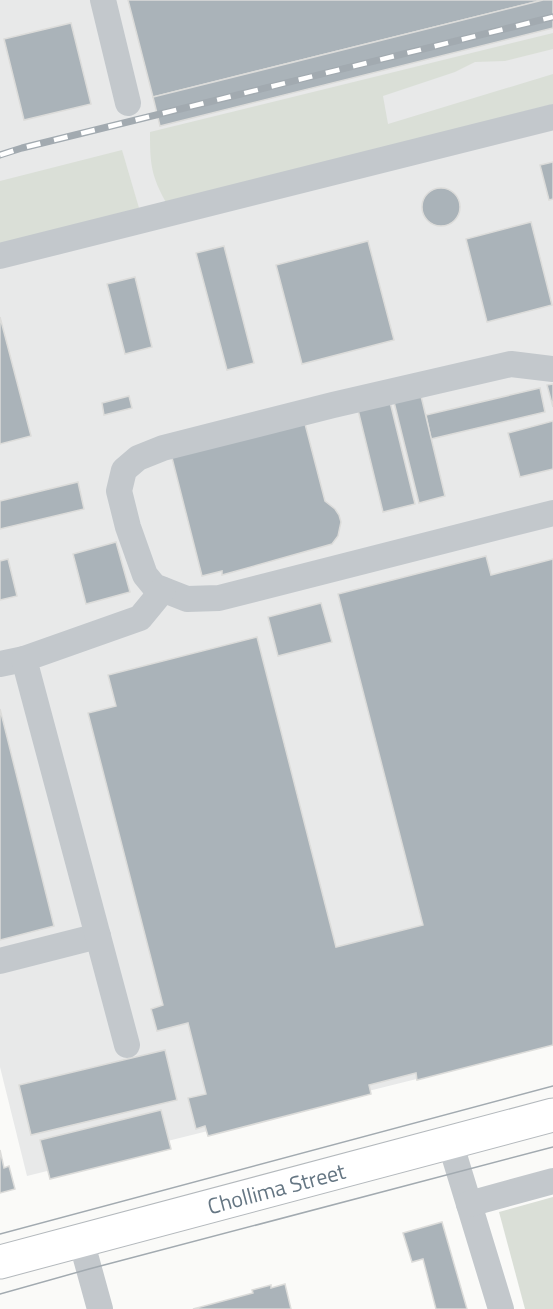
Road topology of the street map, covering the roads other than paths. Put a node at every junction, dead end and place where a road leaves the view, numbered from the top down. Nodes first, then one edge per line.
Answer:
1 (103, 0) edge
2 (128, 103) dead end
3 (553, 117) edge
4 (0, 256) edge
5 (553, 369) edge
6 (553, 513) edge
7 (163, 590) junction
8 (12, 661) edge
9 (98, 936) junction
10 (0, 960) edge
11 (127, 1045) dead end
12 (553, 1115) edge
13 (450, 1142) junction
14 (553, 1181) edge
15 (469, 1204) junction
16 (81, 1240) junction
17 (0, 1262) edge
18 (100, 1309) edge
19 (501, 1309) edge

1 - 2 street
3 - 4 street
5 - 7 street
6 - 7 street
7 - 8 street
8 - 9 street
9 - 10 street
9 - 11 street
12 - 13 highway, Chollima Street
13 - 15 street
13 - 16 highway, Chollima Street
14 - 15 street
15 - 19 street
16 - 17 highway, Chollima Street
16 - 18 street

